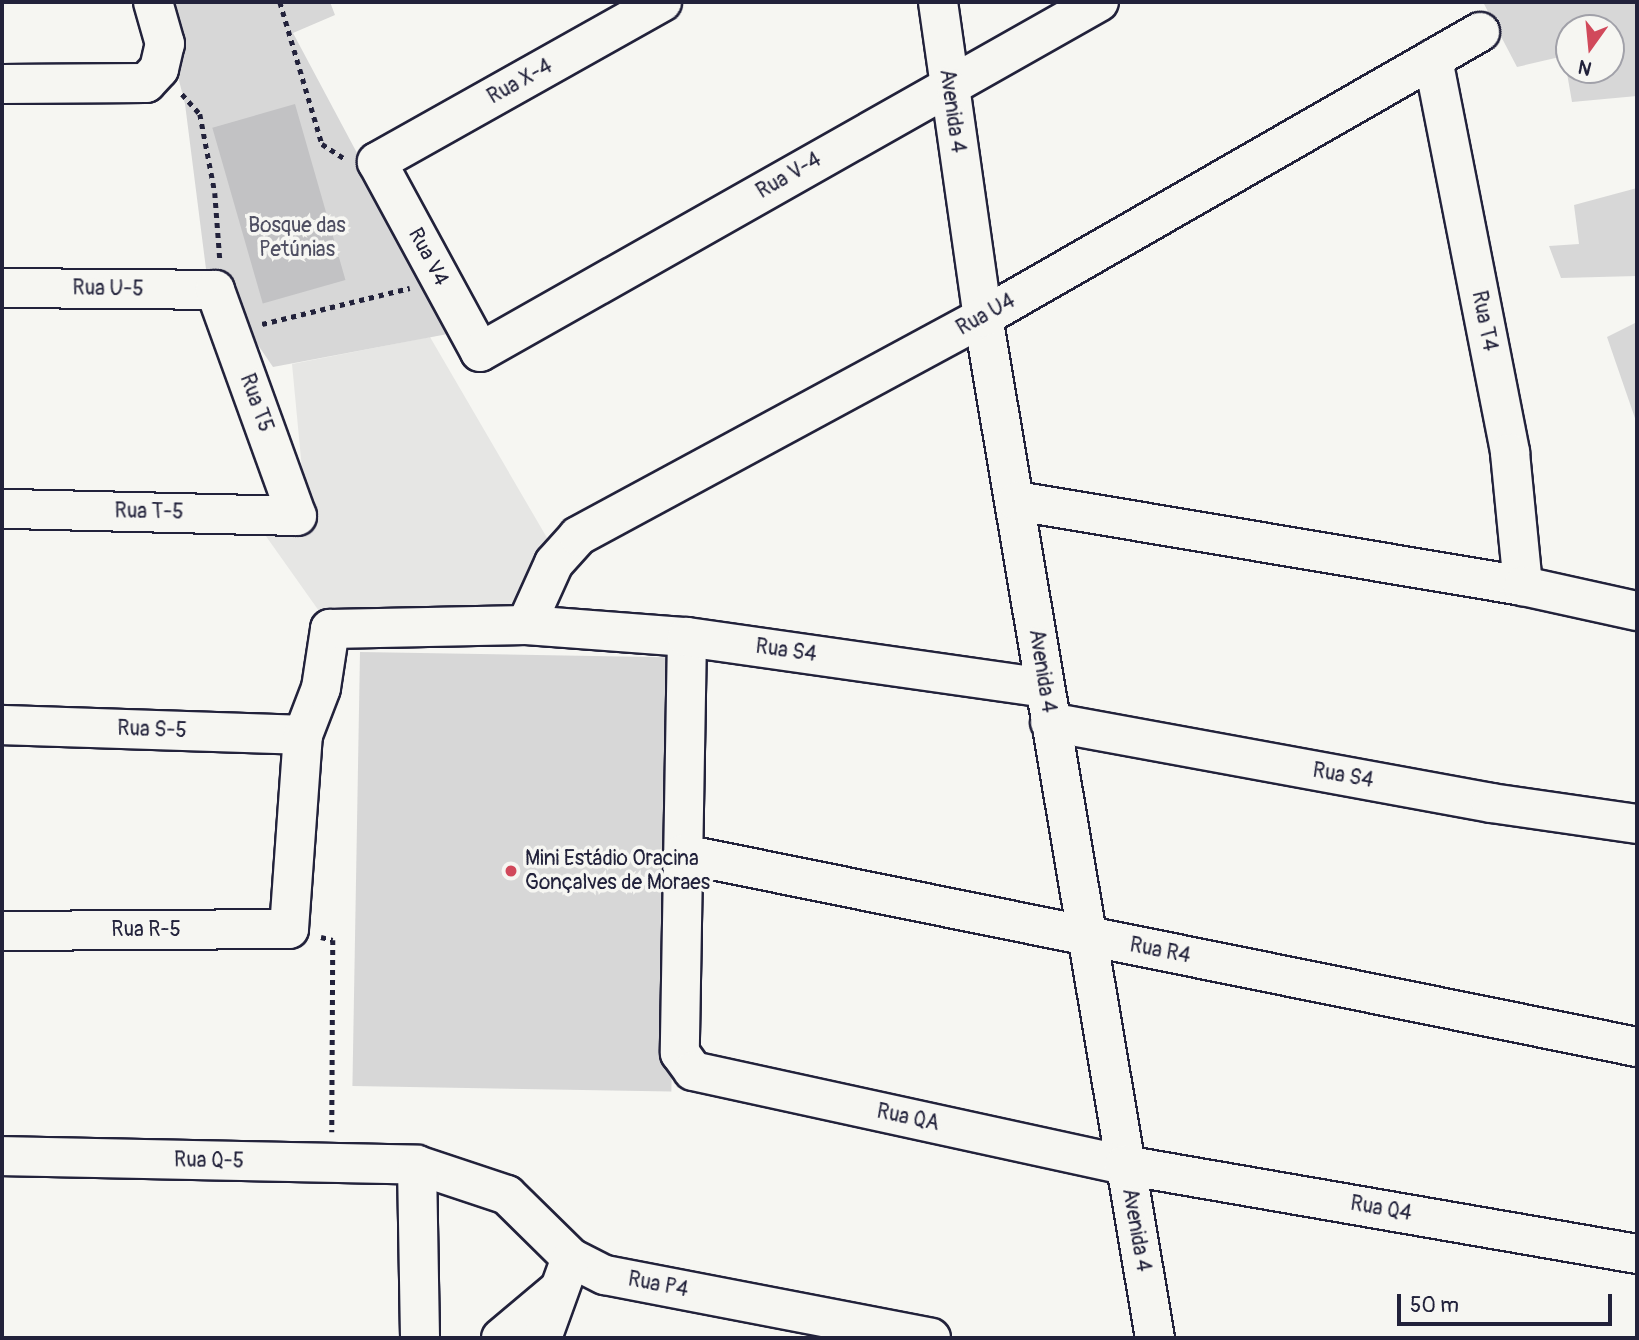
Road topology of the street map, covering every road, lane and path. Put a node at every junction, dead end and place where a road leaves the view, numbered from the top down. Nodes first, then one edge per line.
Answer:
1 (153, 2) edge
2 (280, 2) edge
3 (662, 2) edge
4 (938, 2) edge
5 (1099, 2) edge
6 (1480, 32) dead end
7 (1433, 59) junction
8 (153, 76) junction
9 (2, 84) edge
10 (947, 87) junction
11 (377, 162) junction
12 (441, 280) junction
13 (2, 288) edge
14 (215, 290) junction
15 (984, 317) junction
16 (230, 332) junction
17 (480, 352) joint
18 (1017, 501) junction
19 (2, 509) edge
20 (297, 516) joint
21 (1523, 586) junction
22 (1637, 611) edge
23 (526, 625) junction
24 (687, 637) junction
25 (1047, 705) junction
26 (2, 725) edge
27 (303, 735) junction
28 (1637, 824) edge
29 (683, 854) junction
30 (289, 929) junction
31 (2, 931) edge
32 (1086, 937) junction
33 (1637, 1047) edge
34 (2, 1156) edge
35 (332, 1163) junction
36 (417, 1165) junction
37 (1124, 1165) junction
38 (1637, 1254) edge
39 (565, 1274) junction
40 (420, 1338) edge
41 (500, 1338) edge
42 (542, 1338) edge
43 (931, 1338) edge
44 (1156, 1338) edge

1 - 8 street
2 - 11 path
3 - 11 street, Rua X-4
4 - 10 street, Avenida 4
5 - 10 street, Rua V-4
6 - 7 street, Rua U4
7 - 15 street, Rua U4
7 - 21 street, Rua T4
8 - 9 street
8 - 14 path
10 - 15 street, Avenida 4
10 - 17 street, Rua V-4
11 - 12 street, Rua V4
12 - 16 path
12 - 17 street, Rua V4
13 - 14 street, Rua U-5
14 - 16 street, Rua T5
15 - 18 street, Avenida 4
15 - 23 street, Rua U4
16 - 20 street, Rua T5
18 - 21 street
18 - 25 street, Avenida 4
19 - 20 street, Rua T-5
21 - 22 street
23 - 24 street, Rua S4
23 - 27 street, Rua S4
24 - 25 street, Rua S4
24 - 29 street
25 - 28 street, Rua S4
25 - 32 street, Avenida 4
26 - 27 street, Rua S-5
27 - 30 street
29 - 32 street, Rua R4
29 - 37 street, Rua QA
30 - 31 street, Rua R-5
30 - 35 path
32 - 33 street, Rua R4
32 - 37 street, Avenida 4
34 - 35 street, Rua Q-5
35 - 36 street, Rua Q-5
36 - 39 street, Rua P4
36 - 40 street
37 - 38 street, Rua Q4
37 - 44 street, Avenida 4
39 - 41 street
39 - 42 street
39 - 43 street, Rua P4

